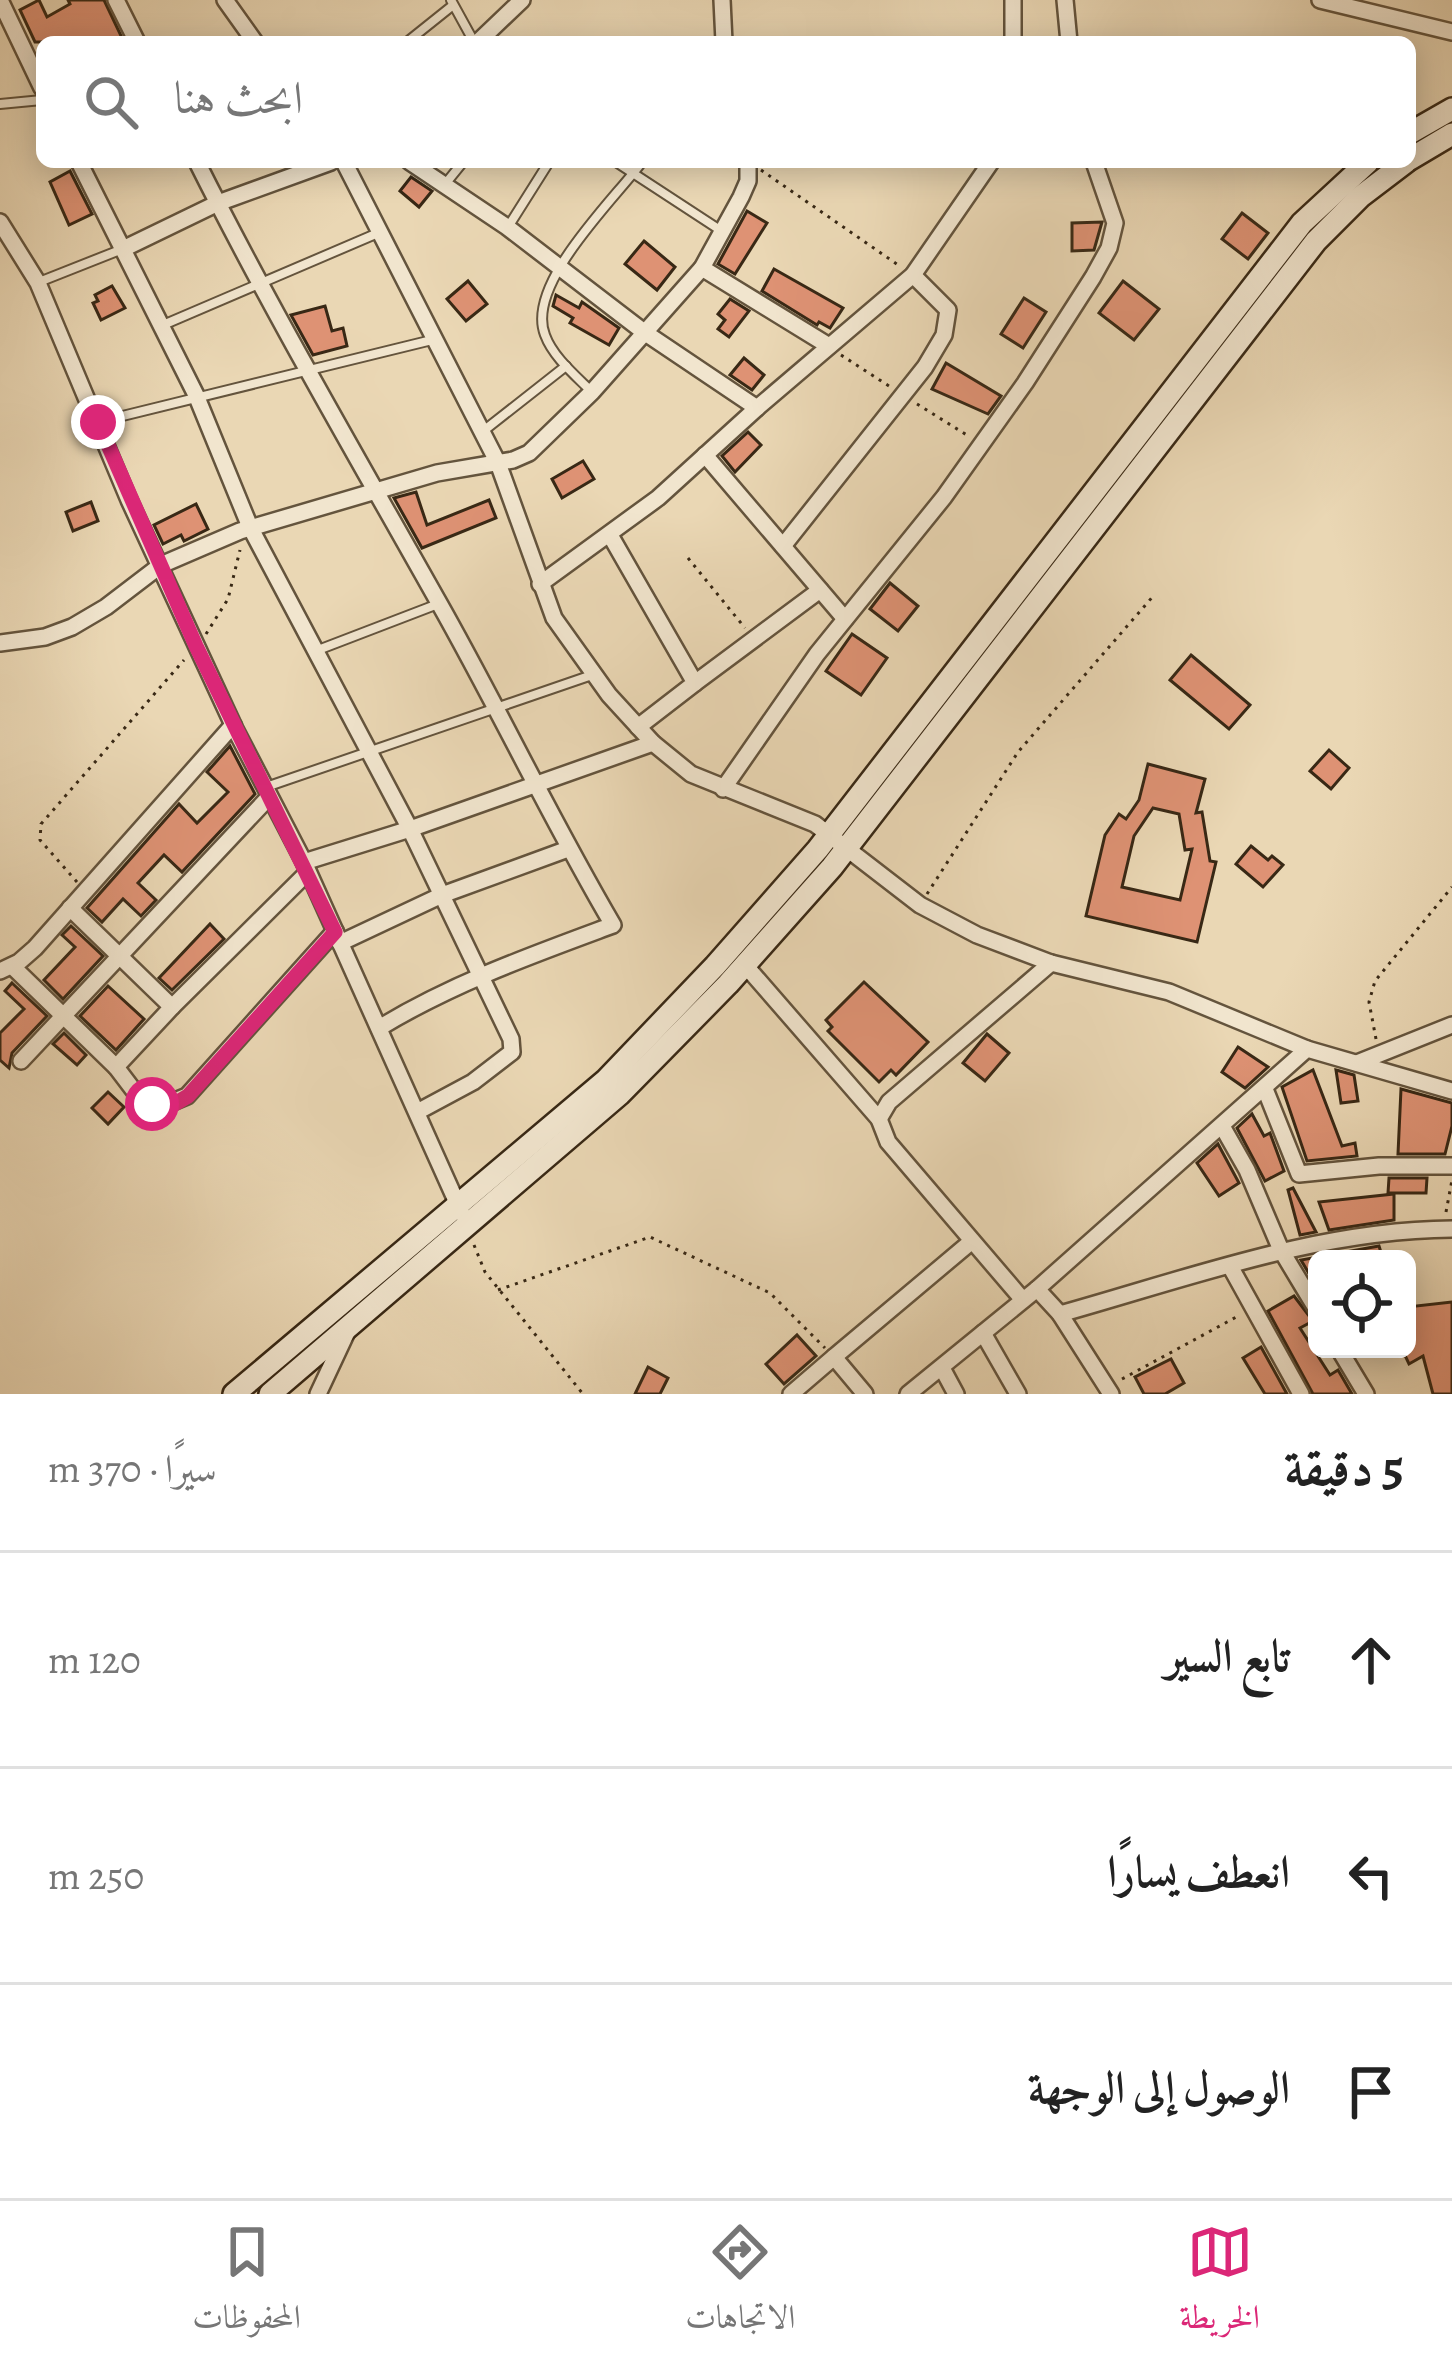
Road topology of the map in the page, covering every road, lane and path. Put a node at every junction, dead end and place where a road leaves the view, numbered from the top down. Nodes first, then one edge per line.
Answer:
1 (0, 0) edge
2 (116, 0) edge
3 (225, 0) edge
4 (522, 0) edge
5 (722, 0) edge
6 (1013, 0) edge
7 (1065, 0) edge
8 (1320, 0) edge
9 (451, 3) edge
10 (1452, 32) edge
11 (134, 36) edge
12 (251, 36) edge
13 (414, 36) edge
14 (472, 36) edge
15 (483, 36) edge
16 (724, 36) edge
17 (1013, 36) edge
18 (1068, 36) edge
19 (36, 75) edge
20 (36, 101) edge
21 (0, 104) edge
22 (1452, 109) edge
23 (1416, 130) edge
24 (1452, 134) edge
25 (1416, 155) edge
26 (82, 168) edge
27 (200, 168) edge
28 (315, 168) edge
29 (347, 168) edge
30 (420, 168) edge
31 (458, 168) edge
32 (545, 168) edge
33 (626, 168) edge
34 (638, 168) edge
35 (749, 168) edge
36 (758, 168) edge
37 (987, 168) edge
38 (1096, 168) edge
39 (1362, 168) edge
40 (1398, 168) edge
41 (634, 173) junction
42 (445, 184) junction
43 (218, 203) junction
44 (0, 222) edge
45 (507, 227) junction
46 (722, 231) junction
47 (379, 232) junction
48 (123, 249) junction
49 (702, 268) junction
50 (559, 269) junction
51 (914, 275) junction
52 (38, 283) junction
53 (260, 286) junction
54 (163, 325) junction
55 (644, 332) junction
56 (437, 339) junction
57 (829, 346) junction
58 (566, 366) junction
59 (308, 368) junction
60 (592, 392) junction
61 (196, 395) junction
62 (757, 408) junction
63 (98, 422) junction
64 (482, 432) junction
65 (705, 454) junction
66 (498, 463) junction
67 (374, 492) junction
68 (245, 529) junction
69 (610, 535) junction
70 (783, 546) junction
71 (688, 558) dead end
72 (161, 565) junction
73 (540, 584) junction
74 (820, 590) junction
75 (1155, 594) dead end
76 (439, 603) junction
77 (845, 619) junction
78 (754, 639) junction
79 (0, 643) edge
80 (196, 646) junction
81 (317, 650) junction
82 (593, 674) junction
83 (695, 682) junction
84 (496, 708) junction
85 (233, 725) junction
86 (638, 727) junction
87 (653, 743) junction
88 (368, 748) junction
89 (536, 782) junction
90 (723, 789) junction
91 (267, 792) junction
92 (410, 830) junction
93 (837, 841) junction
94 (568, 849) junction
95 (306, 867) junction
96 (1452, 887) edge
97 (85, 891) junction
98 (442, 895) junction
99 (920, 905) junction
100 (70, 908) junction
101 (338, 937) junction
102 (120, 955) junction
103 (1051, 963) junction
104 (745, 964) junction
105 (6, 969) edge
106 (479, 974) junction
107 (172, 1007) junction
108 (63, 1016) junction
109 (1452, 1024) edge
110 (379, 1028) junction
111 (1307, 1049) junction
112 (1379, 1053) junction
113 (21, 1060) dead end
114 (1357, 1063) junction
115 (116, 1067) junction
116 (1265, 1089) junction
117 (1452, 1091) edge
118 (419, 1111) junction
119 (879, 1119) junction
120 (1222, 1126) junction
121 (1452, 1166) edge
122 (1452, 1178) edge
123 (463, 1216) junction
124 (1447, 1229) edge
125 (972, 1240) junction
126 (1281, 1250) junction
127 (1230, 1266) junction
128 (498, 1290) junction
129 (1030, 1294) junction
130 (1308, 1295) edge
131 (1252, 1308) junction
132 (1060, 1314) junction
133 (349, 1327) junction
134 (982, 1333) junction
135 (834, 1357) junction
136 (1344, 1358) edge
137 (942, 1368) junction
138 (1109, 1391) edge
139 (234, 1394) edge
140 (270, 1394) edge
141 (318, 1394) edge
142 (584, 1394) edge
143 (791, 1394) edge
144 (866, 1394) edge
145 (908, 1394) edge
146 (956, 1394) edge
147 (1018, 1394) edge
148 (1301, 1394) edge
149 (1366, 1394) edge

1 - 19 street
2 - 11 street
3 - 12 street
4 - 15 street
5 - 16 street
6 - 17 street
7 - 18 street
8 - 10 street
9 - 13 lane
9 - 14 lane
20 - 21 lane
22 - 23 street
24 - 25 street
26 - 48 street
27 - 43 street
28 - 43 street
29 - 47 street
30 - 42 street
31 - 42 lane
32 - 45 lane
33 - 41 lane
34 - 41 lane
35 - 46 street
36 - 51 path
37 - 51 street
38 - 77 street
39 - 93 street
40 - 93 street
41 - 46 lane
41 - 50 lane
42 - 45 street
43 - 48 street
43 - 53 street
44 - 52 street
45 - 50 street
46 - 49 street
47 - 53 lane
47 - 56 street
48 - 52 lane
48 - 54 street
49 - 55 street
49 - 57 street
50 - 55 street
50 - 58 lane
51 - 57 street
51 - 70 street
52 - 63 street
53 - 54 lane
53 - 59 street
54 - 61 street
55 - 60 street
55 - 62 street
56 - 59 lane
56 - 64 street
57 - 62 street
58 - 60 lane
58 - 64 lane
59 - 61 lane
59 - 67 street
60 - 66 street
61 - 63 lane
61 - 68 street
62 - 65 street
63 - 72 street
64 - 66 street
65 - 69 street
65 - 70 street
66 - 67 street
66 - 73 street
67 - 68 street
67 - 76 street
68 - 72 street
68 - 80 path
68 - 81 street
69 - 73 street
69 - 83 street
70 - 74 street
71 - 78 path
72 - 79 street
72 - 80 street
73 - 82 street
74 - 77 street
74 - 78 street
75 - 99 path
76 - 81 lane
76 - 84 street
77 - 90 street
78 - 83 street
80 - 85 street
80 - 97 path
81 - 88 street
82 - 84 lane
82 - 86 street
83 - 86 street
84 - 88 lane
84 - 89 street
85 - 91 street
85 - 97 street
86 - 87 street
87 - 89 street
87 - 90 street
88 - 91 lane
88 - 92 street
89 - 92 street
89 - 94 street
90 - 93 street
91 - 95 street
91 - 102 street
92 - 95 street
92 - 98 street
93 - 99 street
93 - 104 street
93 - 123 street
94 - 98 street
94 - 106 street
95 - 101 street
95 - 107 street
96 - 112 path
97 - 100 street
98 - 101 street
98 - 106 street
99 - 103 street
100 - 102 street
100 - 105 street
101 - 110 street
101 - 115 street
102 - 107 street
102 - 108 street
103 - 111 street
103 - 119 street
104 - 119 street
104 - 123 street
105 - 108 street
106 - 110 street
106 - 118 street
107 - 115 street
108 - 113 street
108 - 115 street
109 - 112 street
110 - 118 street
111 - 114 street
111 - 116 street
112 - 114 street
114 - 117 street
116 - 120 street
116 - 121 street
118 - 123 street
119 - 125 street
120 - 126 street
120 - 129 street
122 - 124 path
123 - 128 path
123 - 133 street
123 - 139 street
124 - 126 street
125 - 129 street
125 - 135 street
126 - 127 street
126 - 130 street
127 - 131 street
127 - 132 street
128 - 135 path
128 - 142 path
129 - 132 street
129 - 134 street
131 - 138 path
131 - 148 street
132 - 138 street
133 - 140 street
133 - 141 street
134 - 137 street
134 - 147 street
135 - 143 street
135 - 144 street
136 - 149 street
137 - 145 street
137 - 146 street

